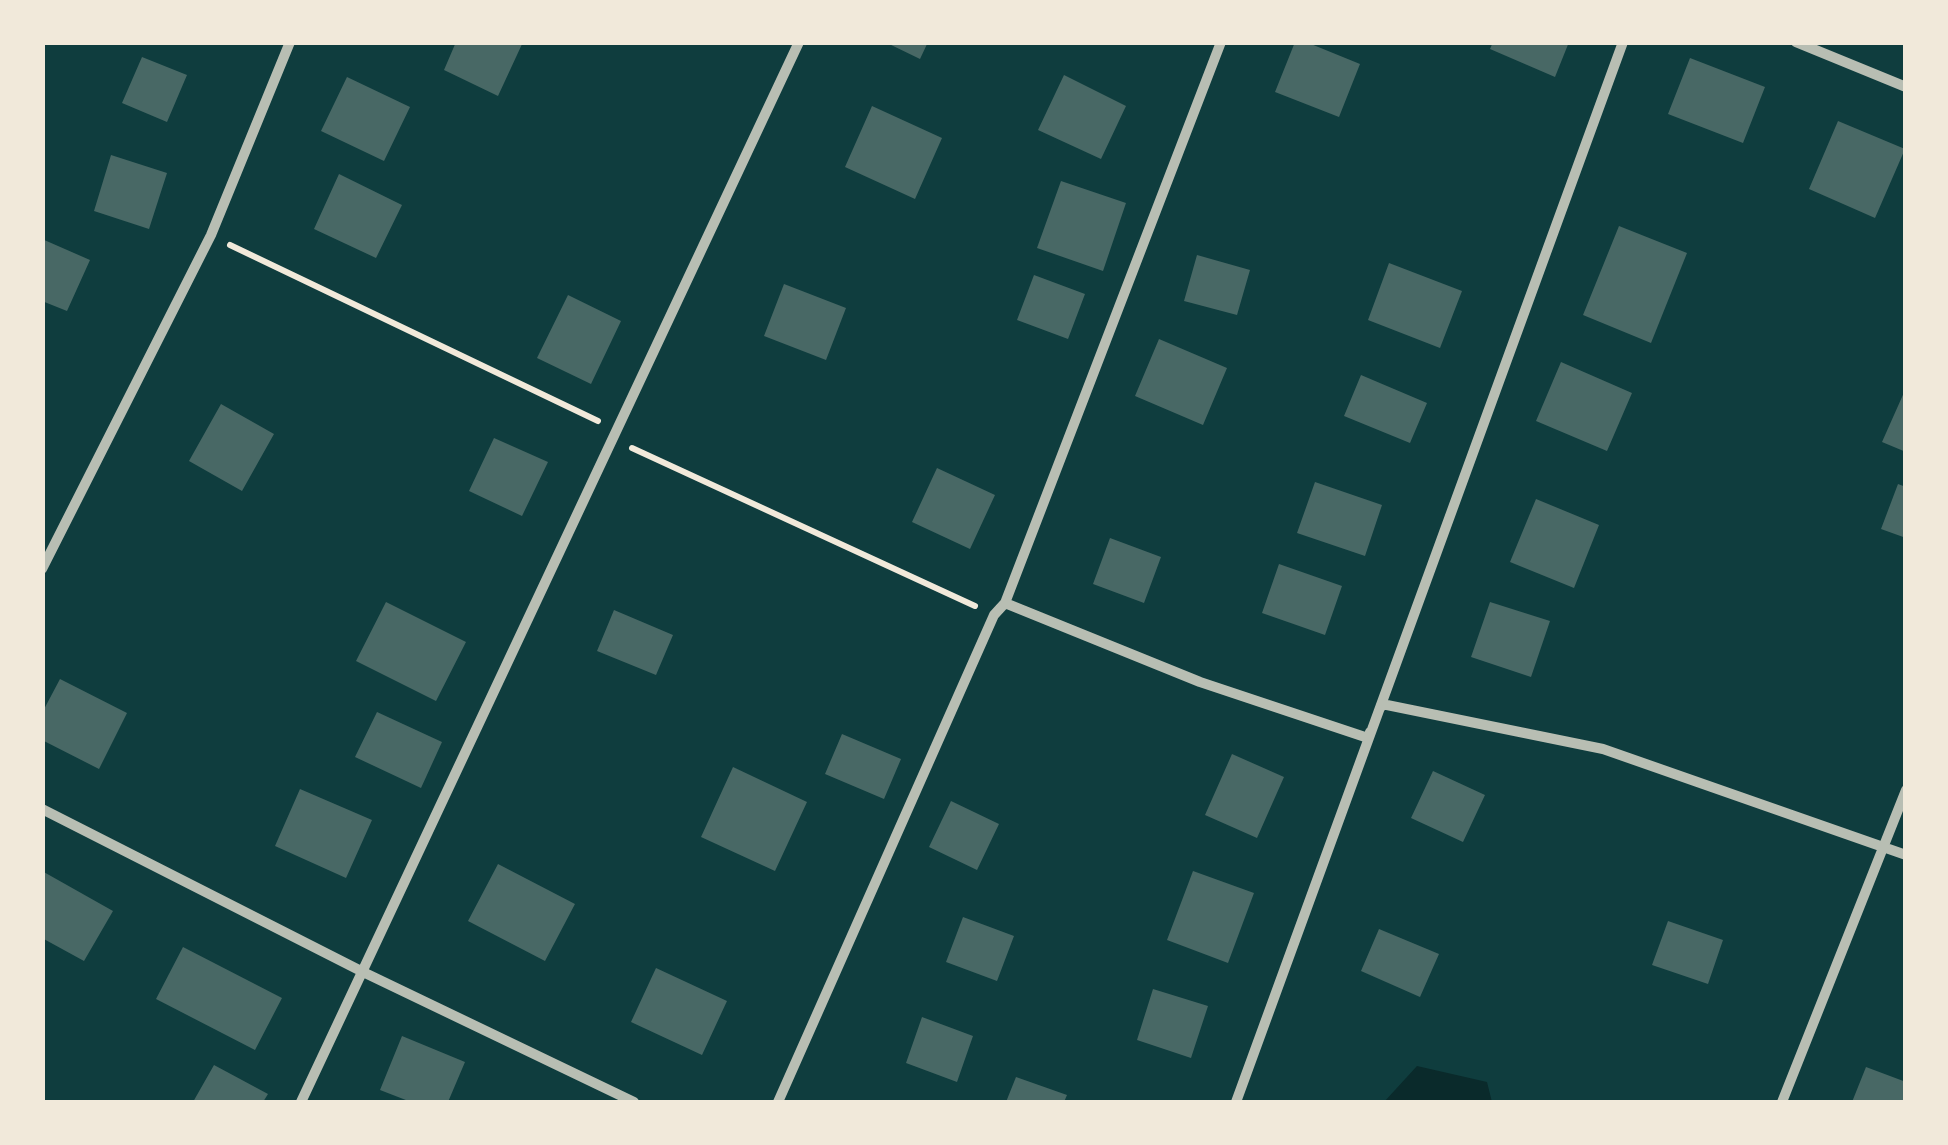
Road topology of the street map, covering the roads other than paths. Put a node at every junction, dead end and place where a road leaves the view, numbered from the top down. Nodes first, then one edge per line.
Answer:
1 (290, 42) edge
2 (799, 42) edge
3 (1221, 42) edge
4 (1623, 42) edge
5 (1796, 42) edge
6 (1906, 87) edge
7 (42, 569) edge
8 (1004, 603) junction
9 (1382, 704) junction
10 (1368, 738) junction
11 (1906, 790) edge
12 (42, 808) edge
13 (1884, 847) junction
14 (1906, 855) edge
15 (363, 972) junction
16 (301, 1102) edge
17 (634, 1102) edge
18 (778, 1102) edge
19 (1236, 1102) edge
20 (1782, 1102) edge

1 - 7 street
2 - 15 street
3 - 8 street
4 - 9 street
5 - 6 street
8 - 10 street
8 - 18 street
9 - 10 street
9 - 13 street
10 - 19 street
11 - 13 street
12 - 15 street
13 - 14 street
13 - 20 street
15 - 16 street
15 - 17 street

